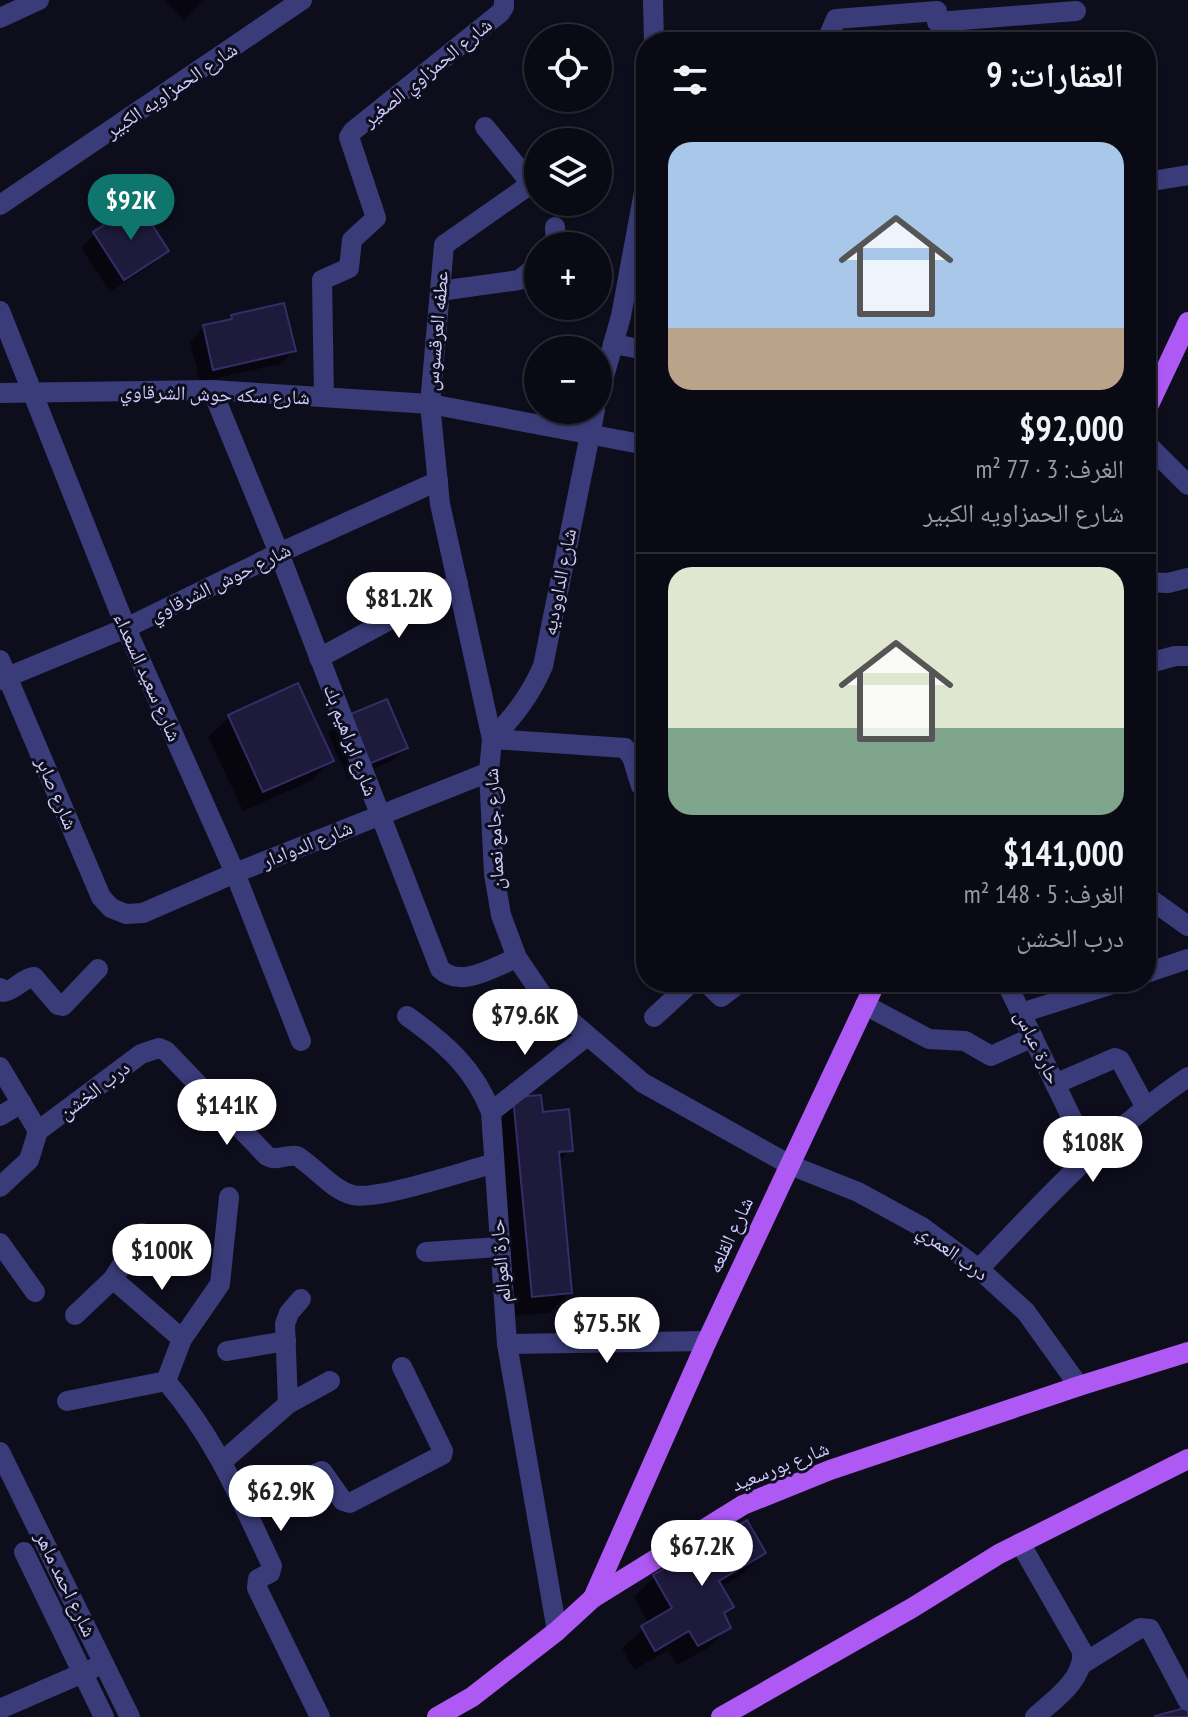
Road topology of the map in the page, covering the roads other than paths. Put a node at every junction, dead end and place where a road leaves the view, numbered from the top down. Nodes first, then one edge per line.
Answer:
1 (39, 0) edge
2 (302, 0) edge
3 (504, 0) edge
4 (653, 0) edge
5 (835, 9) edge
6 (1076, 11) dead end
7 (0, 18) edge
8 (937, 19) edge
9 (654, 32) edge
10 (829, 32) edge
11 (485, 127) dead end
12 (1188, 175) edge
13 (1156, 180) edge
14 (0, 205) edge
15 (636, 246) edge
16 (524, 276) edge
17 (440, 291) junction
18 (0, 311) edge
19 (1188, 322) edge
20 (613, 344) junction
21 (612, 348) edge
22 (636, 348) edge
23 (212, 390) junction
24 (1156, 390) edge
25 (32, 392) junction
26 (0, 393) edge
27 (324, 397) junction
28 (430, 404) junction
29 (591, 424) edge
30 (588, 434) junction
31 (636, 443) edge
32 (1156, 453) edge
33 (438, 481) junction
34 (1188, 485) edge
35 (279, 553) junction
36 (1188, 578) edge
37 (1156, 582) edge
38 (458, 583) junction
39 (126, 628) junction
40 (1188, 656) edge
41 (319, 658) junction
42 (1156, 661) edge
43 (2, 673) edge
44 (492, 739) junction
45 (636, 770) edge
46 (489, 772) junction
47 (380, 816) junction
48 (235, 873) junction
49 (1156, 903) edge
50 (126, 914) joint
51 (1188, 926) edge
52 (517, 958) junction
53 (1188, 959) edge
54 (98, 969) dead end
55 (1156, 970) edge
56 (0, 988) edge
57 (681, 992) edge
58 (871, 992) edge
59 (1011, 992) edge
60 (1087, 992) edge
61 (865, 1005) junction
62 (1021, 1013) junction
63 (407, 1016) dead end
64 (654, 1017) dead end
65 (586, 1037) junction
66 (1033, 1037) junction
67 (301, 1041) dead end
68 (0, 1067) edge
69 (1188, 1077) edge
70 (1055, 1084) junction
71 (22, 1103) junction
72 (1145, 1106) junction
73 (491, 1112) junction
74 (0, 1116) edge
75 (38, 1131) junction
76 (1090, 1156) junction
77 (492, 1164) junction
78 (790, 1165) junction
79 (0, 1187) edge
80 (229, 1197) dead end
81 (142, 1233) dead end
82 (0, 1243) edge
83 (499, 1247) junction
84 (426, 1252) dead end
85 (979, 1269) junction
86 (113, 1279) junction
87 (35, 1292) dead end
88 (301, 1299) dead end
89 (75, 1315) dead end
90 (182, 1339) junction
91 (286, 1341) junction
92 (707, 1341) junction
93 (507, 1344) junction
94 (227, 1351) dead end
95 (1188, 1352) edge
96 (402, 1367) dead end
97 (166, 1381) junction
98 (330, 1381) dead end
99 (1079, 1386) junction
100 (67, 1401) dead end
101 (288, 1404) junction
102 (2, 1459) edge
103 (1188, 1459) edge
104 (223, 1461) junction
105 (243, 1504) junction
106 (1020, 1543) junction
107 (24, 1552) dead end
108 (593, 1598) junction
109 (557, 1631) junction
110 (1084, 1663) junction
111 (105, 1664) junction
112 (83, 1673) junction
113 (1188, 1701) edge
114 (0, 1709) edge
115 (1055, 1710) edge
116 (104, 1717) edge
117 (130, 1717) edge
118 (320, 1717) edge
119 (437, 1717) edge
120 (721, 1717) edge
121 (1035, 1717) edge

1 - 7 street
2 - 14 street, شارع الحمزاويه الكبير
3 - 27 street, شارع الحمزاوي الصغير
4 - 9 street
5 - 8 street
5 - 10 street
6 - 8 street
11 - 17 street, عطفه العرقسوس
12 - 13 street
15 - 20 street
16 - 17 street
17 - 28 street, عطفه العرقسوس
18 - 25 street, شارع سعيد السعداء
19 - 24 main road
20 - 21 street
20 - 22 street
23 - 25 street, شارع سكه حوش الشرقاوي
23 - 27 street, شارع سكه حوش الشرقاوي
23 - 35 street, شارع ابراهيم بك
25 - 26 street, شارع سكه حوش الشرقاوي
25 - 39 street, شارع سعيد السعداء
27 - 28 street, شارع سكه حوش الشرقاوي
28 - 30 street, شارع سكه حوش الشرقاوي
28 - 33 street, شارع جامع نعمان
29 - 30 street, شارع الداووديه
30 - 31 street, شارع سكه حوش الشرقاوي
30 - 44 street, شارع الداووديه
32 - 34 street
33 - 35 street, شارع حوش الشرقاوي
33 - 38 street, شارع جامع نعمان
35 - 39 street, شارع حوش الشرقاوي
35 - 41 street, شارع ابراهيم بك
36 - 37 street
38 - 41 street
38 - 44 street, شارع جامع نعمان
39 - 43 street, شارع حوش الشرقاوي
39 - 48 street, شارع سعيد السعداء
40 - 42 street
41 - 47 street, شارع ابراهيم بك
43 - 50 street, شارع صابر
44 - 45 street
44 - 46 street, شارع جامع نعمان
46 - 47 street, شارع الدوادار
46 - 52 street, شارع جامع نعمان
47 - 48 street, شارع الدوادار
47 - 52 street, شارع ابراهيم بك
48 - 50 street, شارع الدوادار
48 - 67 street, شارع سعيد السعداء
49 - 51 street
52 - 65 street, شارع جامع نعمان
53 - 55 street
54 - 56 street
57 - 64 street
58 - 61 main road, شارع القلعه
59 - 62 street, حارة عباس
60 - 62 street
61 - 66 street
61 - 78 main road, شارع القلعه
62 - 66 street, حارة عباس
63 - 73 street, حارة العوالم
65 - 73 street
65 - 78 street, شارع جامع نعمان
66 - 70 street, حارة عباس
68 - 71 street
69 - 72 street
70 - 72 street
70 - 76 street, حارة عباس
71 - 74 street
71 - 75 street
72 - 76 street
73 - 77 street, حارة العوالم
75 - 77 street, درب الخشن
75 - 79 street, درب الخشن
76 - 85 street
77 - 83 street, حارة العوالم
78 - 85 street, درب العمري
78 - 92 main road, شارع القلعه
80 - 90 street
81 - 86 street
82 - 87 street
83 - 84 street
83 - 93 street, حارة العوالم
85 - 99 street, درب العمري
86 - 89 street
86 - 90 street
88 - 91 street
90 - 97 street
91 - 94 street
91 - 101 street
92 - 93 street
92 - 108 main road, شارع القلعه
93 - 109 street, حارة العوالم
95 - 99 main road, شارع بورسعيد
96 - 105 street
97 - 100 street
97 - 104 street
98 - 101 street
99 - 108 main road, شارع بورسعيد
101 - 104 street
102 - 111 street, شارع احمد ماهر
103 - 106 main road
104 - 105 street
105 - 118 street
106 - 110 street
106 - 120 main road
107 - 112 street
108 - 109 main road, شارع بورسعيد
109 - 119 main road, شارع بورسعيد
110 - 113 street
110 - 115 street
111 - 112 street
111 - 117 street, شارع احمد ماهر
112 - 114 street
112 - 116 street
115 - 121 street

